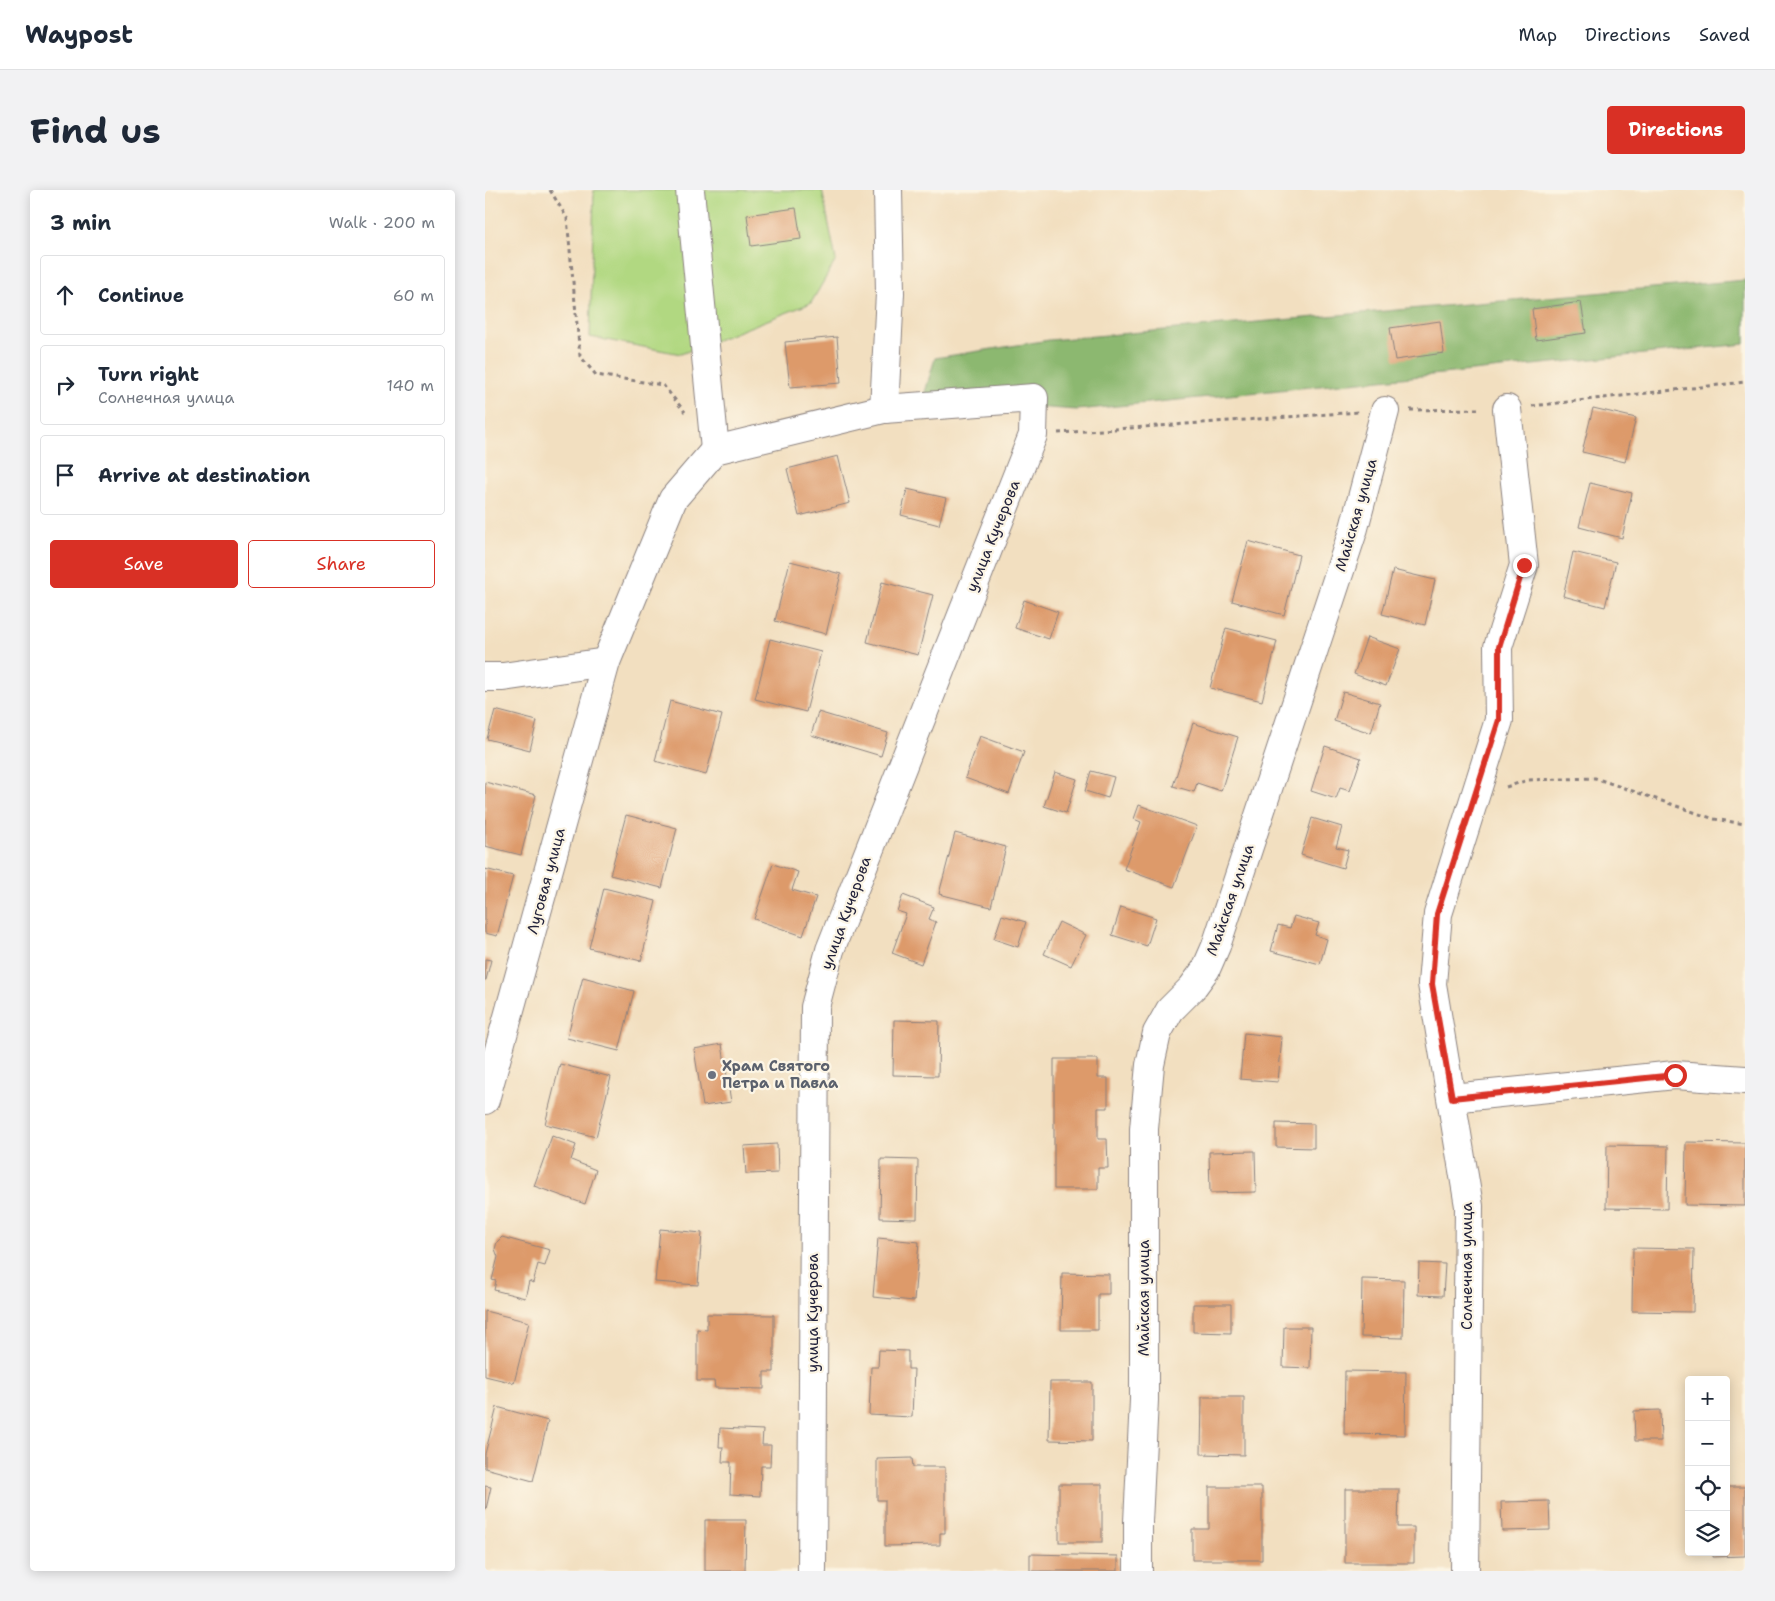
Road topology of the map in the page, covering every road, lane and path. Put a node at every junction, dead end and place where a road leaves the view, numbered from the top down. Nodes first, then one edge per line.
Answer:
1 (549, 190) edge
2 (690, 190) edge
3 (888, 190) edge
4 (1507, 408) dead end
5 (884, 409) junction
6 (1385, 411) dead end
7 (686, 414) dead end
8 (715, 450) junction
9 (606, 662) junction
10 (485, 677) edge
11 (1475, 798) junction
12 (1745, 824) edge
13 (1745, 1080) edge
14 (1452, 1098) junction
15 (485, 1100) edge
16 (812, 1571) edge
17 (1138, 1571) edge
18 (1465, 1571) edge

1 - 7 path
2 - 8 street
3 - 5 street
4 - 11 street, Солнечная улица
5 - 8 street
5 - 16 street, улица Кучерова
6 - 17 street, Майская улица
8 - 9 street, Луговая улица
9 - 10 street
9 - 15 street, Луговая улица
11 - 12 path
11 - 14 street, Солнечная улица
13 - 14 street
14 - 18 street, Солнечная улица

